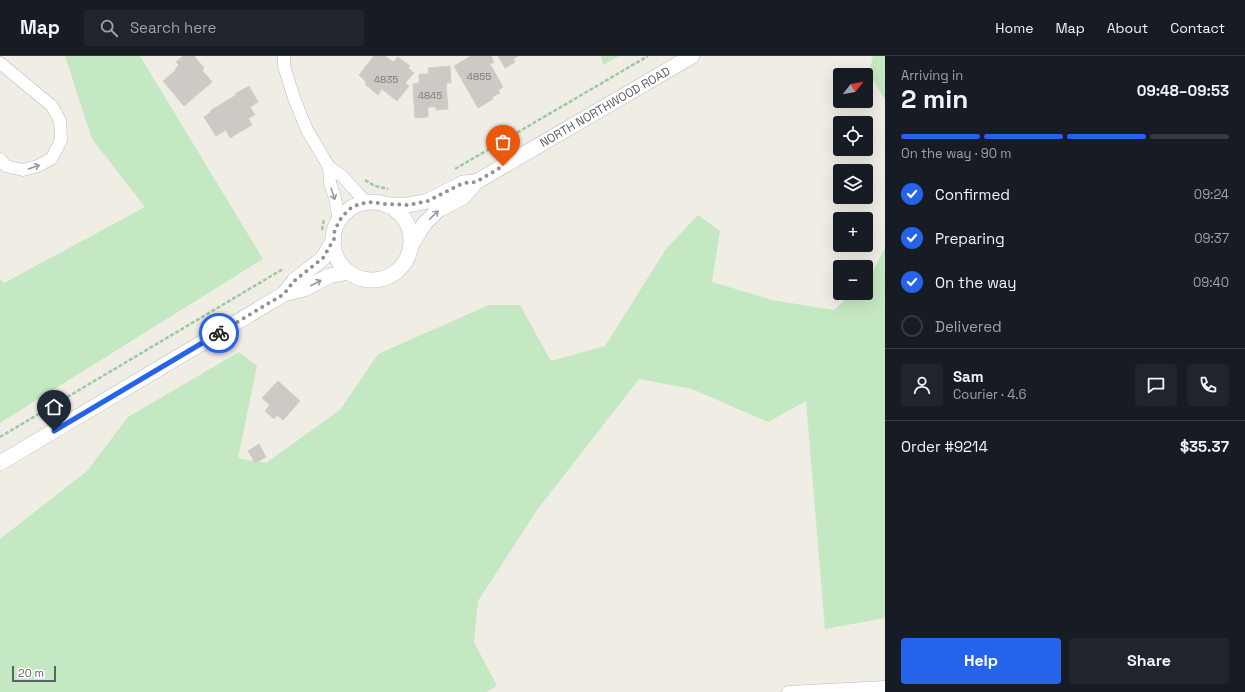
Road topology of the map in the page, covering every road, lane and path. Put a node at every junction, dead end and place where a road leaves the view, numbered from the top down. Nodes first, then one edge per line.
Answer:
1 (284, 56) edge
2 (692, 56) edge
3 (0, 63) edge
4 (0, 159) edge
5 (329, 167) junction
6 (476, 182) junction
7 (368, 202) junction
8 (386, 204) junction
9 (339, 221) junction
10 (334, 239) junction
11 (411, 246) junction
12 (349, 272) junction
13 (284, 294) junction
14 (0, 463) edge
15 (885, 687) edge
16 (788, 692) edge

1 - 5 street
2 - 6 street, NORTH NORTHWOOD ROAD
4 -> 3 street
5 - 7 street
5 -> 9 street
6 - 8 street, NORTH NORTHWOOD ROAD
11 -> 6 street, NORTH NORTHWOOD ROAD
7 - 8 street
7 - 9 street
8 - 11 street
9 - 10 street
10 - 12 street
10 - 13 street
11 - 12 street
13 -> 12 street
13 - 14 street
15 - 16 street

